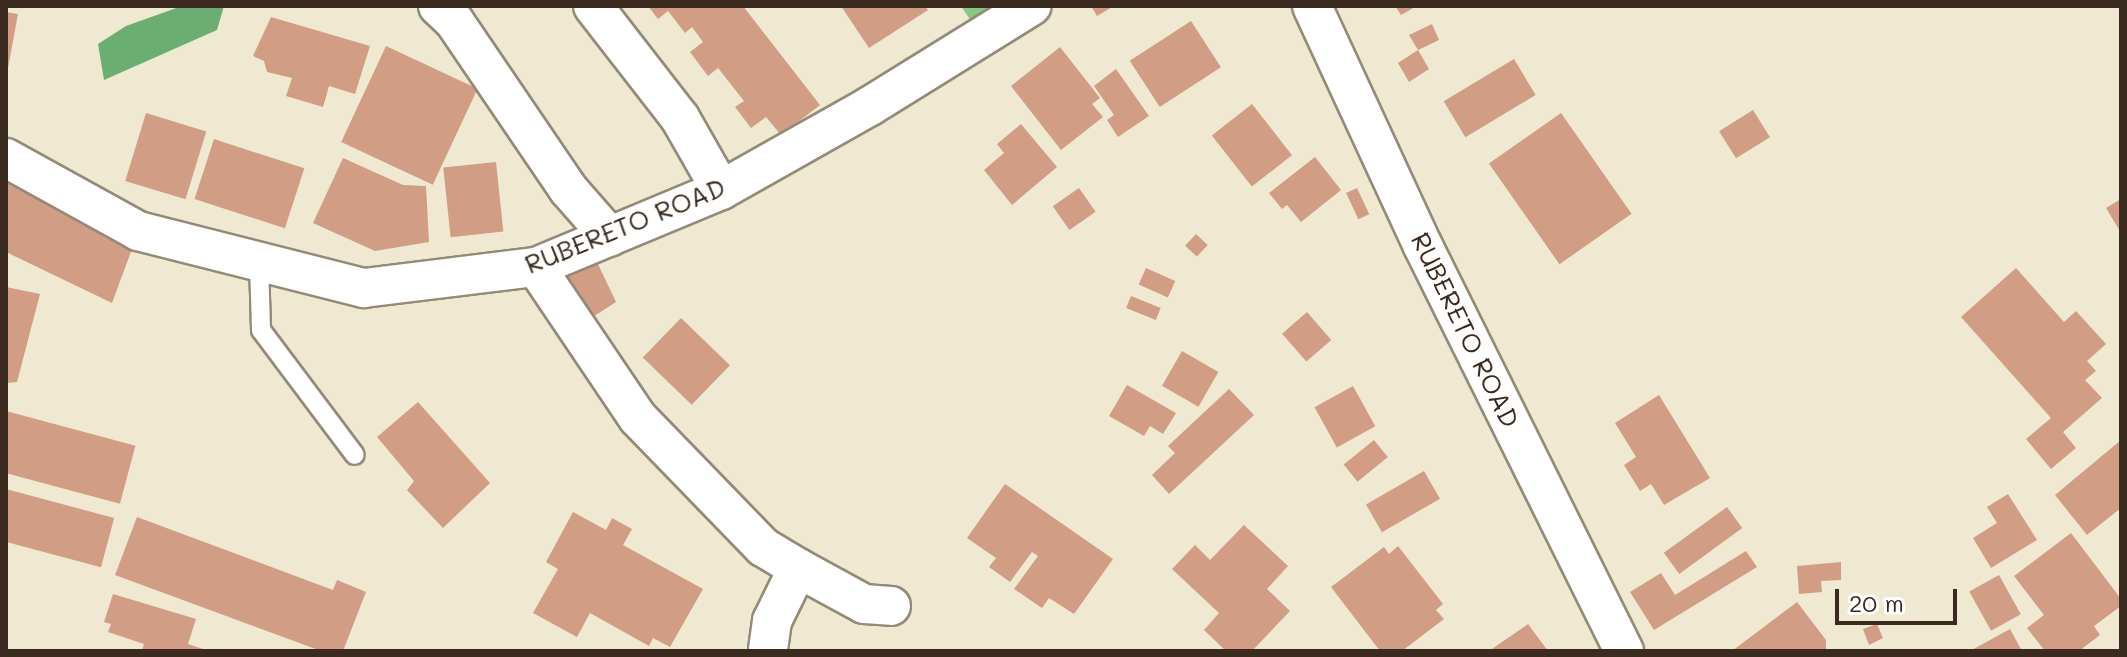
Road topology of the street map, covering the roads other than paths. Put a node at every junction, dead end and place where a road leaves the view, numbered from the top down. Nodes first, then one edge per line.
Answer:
1 (438, 6) edge
2 (593, 6) edge
3 (1031, 6) edge
4 (1312, 6) edge
5 (6, 158) edge
6 (721, 190) junction
7 (610, 237) junction
8 (259, 262) junction
9 (536, 267) junction
10 (355, 455) dead end
11 (798, 568) junction
12 (891, 606) dead end
13 (768, 651) edge
14 (1624, 651) edge

1 - 7 street
2 - 6 street
3 - 6 street, RUBERETO ROAD
4 - 14 street, RUBERETO ROAD
5 - 8 street, RUBERETO ROAD
6 - 7 street, RUBERETO ROAD
7 - 9 street, RUBERETO ROAD
8 - 9 street, RUBERETO ROAD
8 - 10 lane
9 - 11 street
11 - 12 street
11 - 13 street

